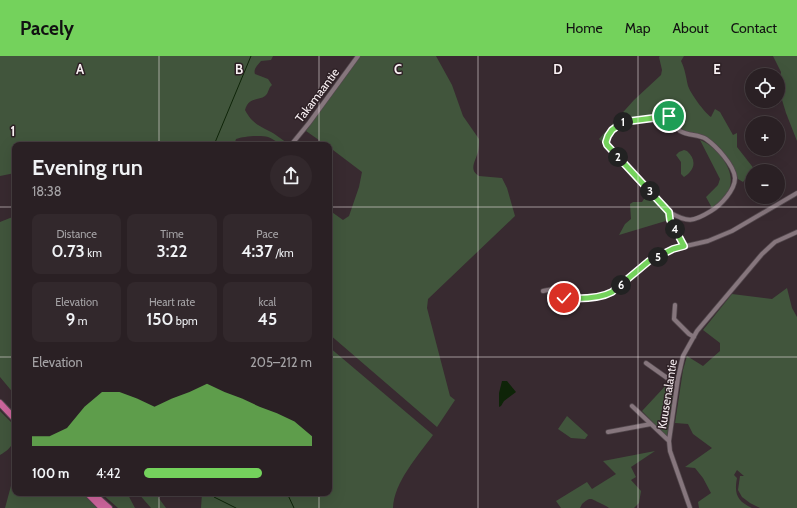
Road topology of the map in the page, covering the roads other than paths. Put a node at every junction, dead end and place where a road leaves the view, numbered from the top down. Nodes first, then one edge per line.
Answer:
1 (358, 56) edge
2 (293, 142) edge
3 (797, 193) edge
4 (669, 212) junction
5 (797, 232) edge
6 (684, 246) junction
7 (543, 292) dead end
8 (675, 305) dead end
9 (694, 337) junction
10 (646, 363) dead end
11 (677, 384) junction
12 (0, 402) edge
13 (632, 406) dead end
14 (12, 416) edge
15 (651, 424) junction
16 (608, 432) dead end
17 (669, 441) junction
18 (90, 496) edge
19 (95, 496) edge
20 (102, 508) edge
21 (109, 508) edge
22 (690, 508) edge

1 - 2 street, Takamaantie
3 - 6 street
4 - 4 street
4 - 6 street
5 - 9 street, Kuusenalantie
6 - 7 street
8 - 9 street
9 - 11 street, Kuusenalantie
10 - 11 street
11 - 17 street, Kuusenalantie
12 - 14 highway
13 - 15 street
15 - 16 street
15 - 17 street
17 - 22 street, Kuusenalantie
18 - 20 highway
19 - 21 highway

